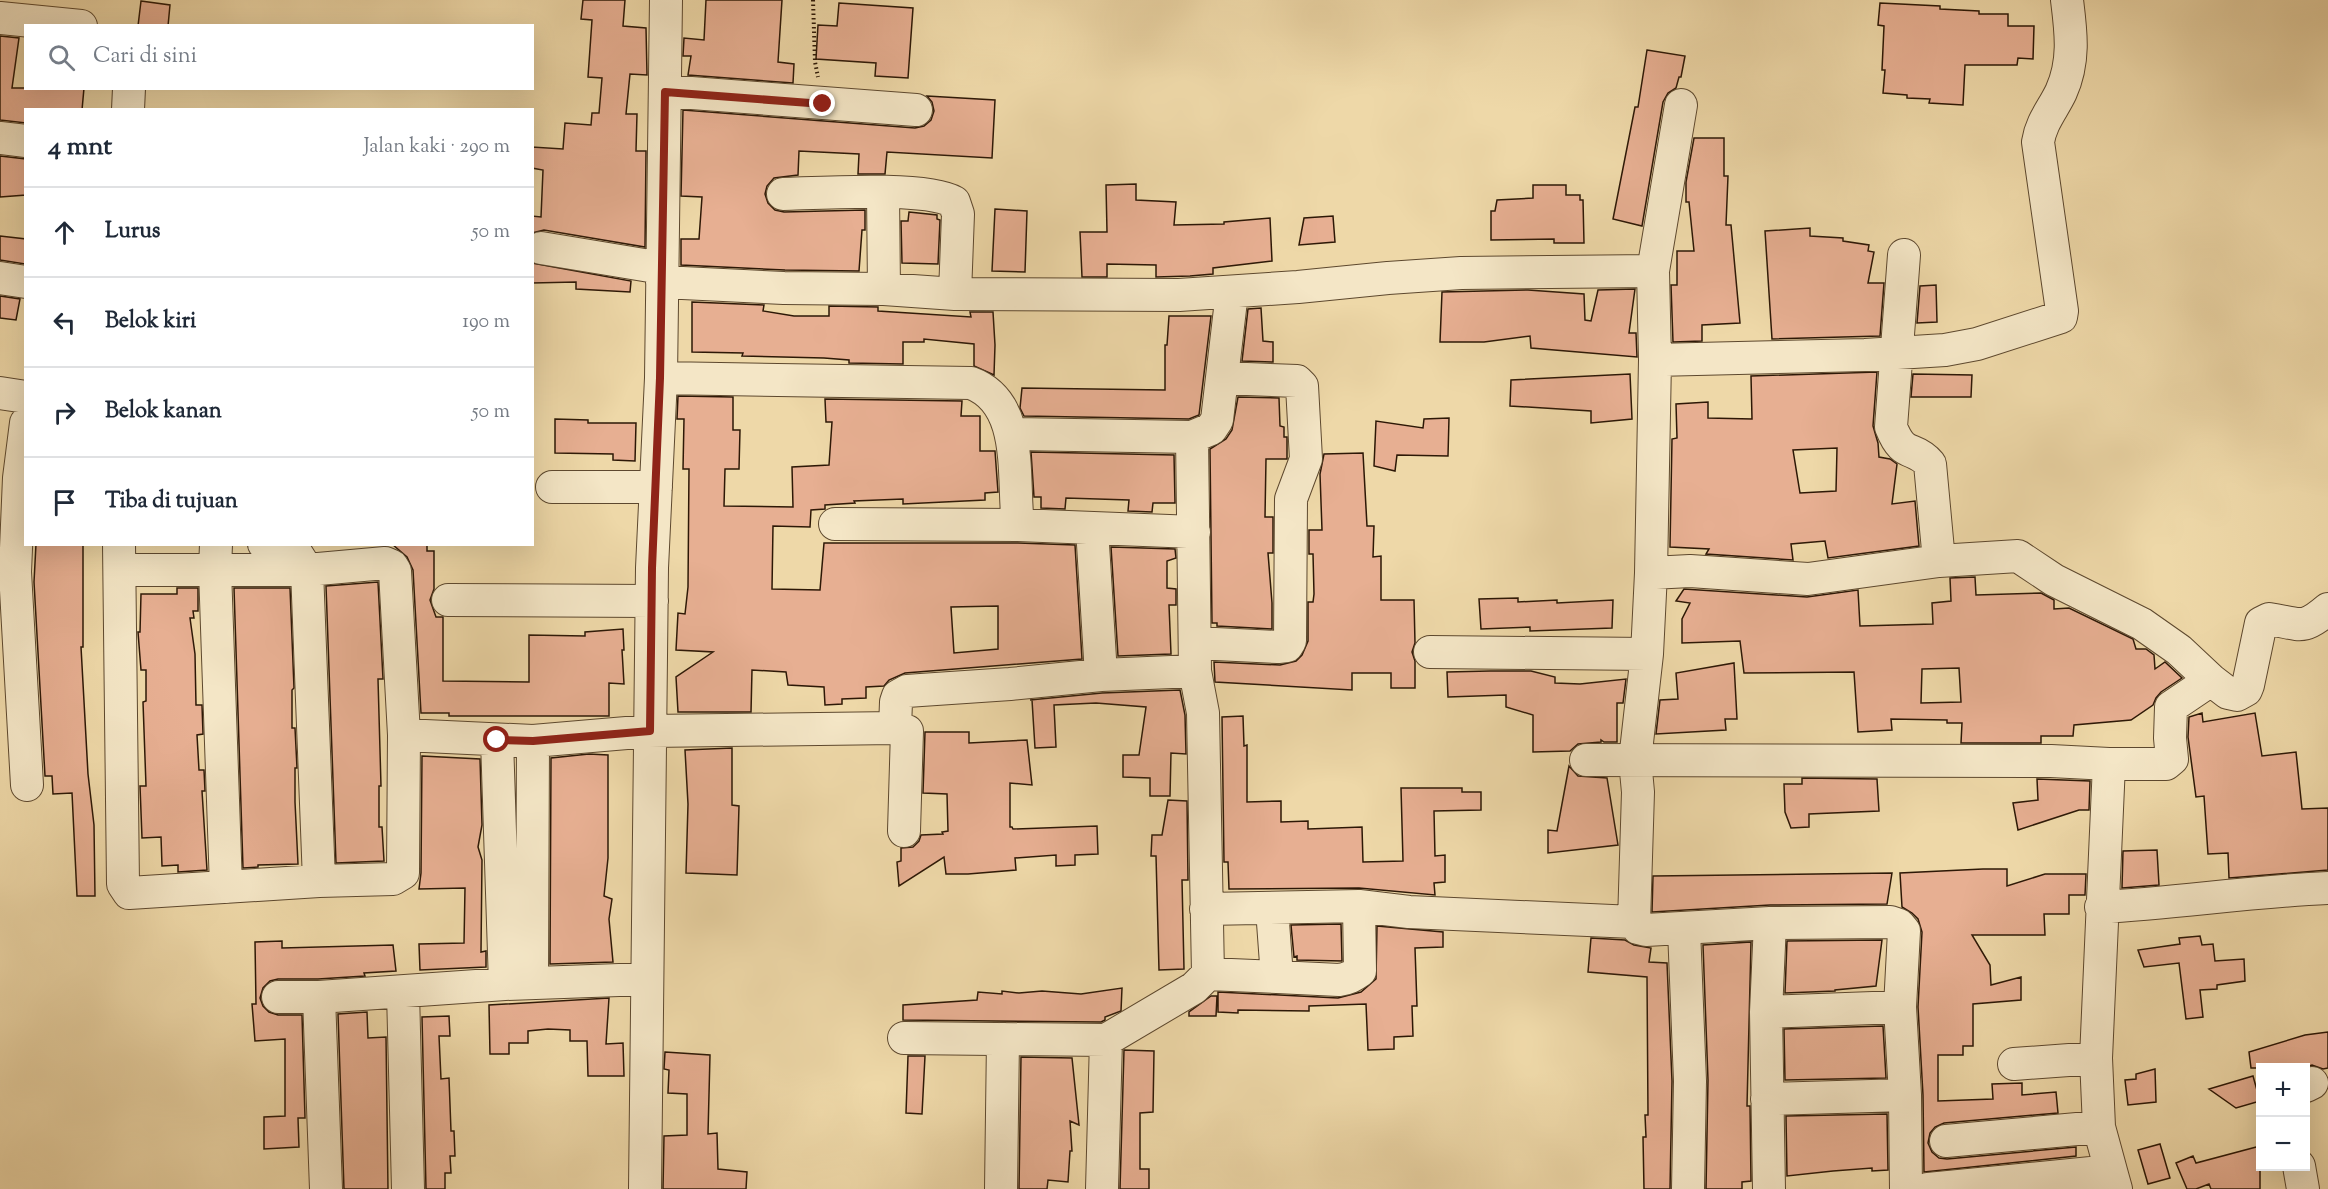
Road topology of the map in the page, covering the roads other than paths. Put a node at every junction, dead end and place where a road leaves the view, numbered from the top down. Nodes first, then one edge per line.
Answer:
1 (666, 0) edge
2 (2067, 0) edge
3 (0, 18) edge
4 (61, 24) edge
5 (129, 90) edge
6 (665, 92) junction
7 (1681, 105) dead end
8 (128, 108) edge
9 (916, 110) dead end
10 (0, 138) edge
11 (24, 141) edge
12 (883, 193) junction
13 (783, 194) dead end
14 (541, 248) dead end
15 (1904, 255) dead end
16 (1653, 271) junction
17 (662, 275) junction
18 (0, 278) edge
19 (24, 282) edge
20 (884, 289) junction
21 (1232, 292) junction
22 (955, 294) junction
23 (1895, 353) junction
24 (1655, 360) junction
25 (660, 378) junction
26 (1222, 378) junction
27 (0, 393) edge
28 (24, 397) edge
29 (24, 429) edge
30 (1011, 434) junction
31 (1192, 437) junction
32 (9, 477) edge
33 (552, 487) dead end
34 (656, 487) junction
35 (835, 524) dead end
36 (1018, 525) junction
37 (1092, 528) junction
38 (1194, 532) junction
39 (274, 546) edge
40 (120, 557) edge
41 (216, 557) edge
42 (1939, 561) junction
43 (307, 570) junction
44 (7, 571) edge
45 (1651, 573) junction
46 (448, 600) dead end
47 (652, 601) junction
48 (2328, 609) edge
49 (1430, 652) dead end
50 (1647, 654) junction
51 (1195, 657) junction
52 (1101, 675) junction
53 (2211, 680) junction
54 (895, 728) junction
55 (650, 731) junction
56 (404, 735) junction
57 (497, 740) junction
58 (533, 741) junction
59 (1586, 760) dead end
60 (1635, 760) junction
61 (2109, 764) junction
62 (27, 785) dead end
63 (904, 831) dead end
64 (319, 881) junction
65 (226, 887) junction
66 (2328, 888) edge
67 (1359, 906) junction
68 (2101, 907) junction
69 (1206, 909) junction
70 (1272, 909) junction
71 (1634, 922) junction
72 (1770, 923) junction
73 (1684, 929) junction
74 (1208, 974) junction
75 (1277, 977) junction
76 (647, 979) junction
77 (519, 984) junction
78 (403, 992) junction
79 (278, 997) dead end
80 (319, 997) junction
81 (1900, 1007) junction
82 (1766, 1012) junction
83 (904, 1038) dead end
84 (1003, 1039) junction
85 (1106, 1040) junction
86 (2096, 1058) junction
87 (2014, 1064) dead end
88 (1905, 1095) junction
89 (1767, 1099) junction
90 (2099, 1127) junction
91 (1946, 1141) dead end
92 (2300, 1171) edge
93 (2114, 1180) edge
94 (2029, 1185) edge
95 (326, 1189) edge
96 (408, 1189) edge
97 (645, 1189) edge
98 (1001, 1189) edge
99 (1102, 1189) edge
100 (1688, 1189) edge
101 (1769, 1189) edge
102 (1906, 1189) edge
103 (1928, 1189) edge
104 (2303, 1189) edge

1 - 6 street
2 - 23 street
3 - 4 street
5 - 8 street
6 - 9 street
6 - 17 street
7 - 16 street
10 - 11 street
12 - 13 street
12 - 20 street
12 - 22 street
14 - 17 street
15 - 23 street
16 - 21 street
16 - 24 street
17 - 20 street
17 - 25 street
18 - 19 street
20 - 22 street
21 - 22 street
21 - 26 street
23 - 24 street
23 - 42 street
24 - 45 street
25 - 30 street
25 - 34 street
26 - 31 street
26 - 51 street
27 - 28 street
29 - 32 street
30 - 31 street
30 - 36 street
31 - 38 street
32 - 44 street
33 - 34 street
34 - 47 street
35 - 36 street
36 - 37 street
37 - 38 street
37 - 52 street
38 - 51 street
39 - 43 street
40 - 41 street
40 - 65 street
41 - 43 street
41 - 65 street
42 - 45 street
42 - 53 street
43 - 56 street
43 - 64 street
44 - 62 street
45 - 50 street
46 - 47 street
47 - 55 street
48 - 53 street
49 - 50 street
50 - 60 street
51 - 52 street
51 - 69 street
52 - 54 street
53 - 61 street
54 - 55 street
54 - 63 street
55 - 58 street
55 - 76 street
56 - 57 street
56 - 64 street
57 - 58 street
57 - 77 street
58 - 77 street
59 - 60 street
60 - 61 street
60 - 71 street
61 - 68 street
64 - 65 street
66 - 68 street
67 - 70 street
67 - 71 street
67 - 75 street
68 - 86 street
69 - 70 street
69 - 74 street
70 - 75 street
71 - 73 street
72 - 73 street
72 - 81 street
72 - 82 street
73 - 100 street
74 - 75 street
74 - 85 street
76 - 77 street
76 - 97 street
77 - 78 street
78 - 80 street
78 - 96 street
79 - 80 street
80 - 95 street
81 - 82 street
81 - 88 street
82 - 89 street
83 - 84 street
84 - 85 street
84 - 98 street
85 - 99 street
86 - 87 street
86 - 90 street
88 - 89 street
88 - 102 street
89 - 101 street
90 - 91 street
90 - 93 street
92 - 104 street
93 - 94 street
94 - 103 street

